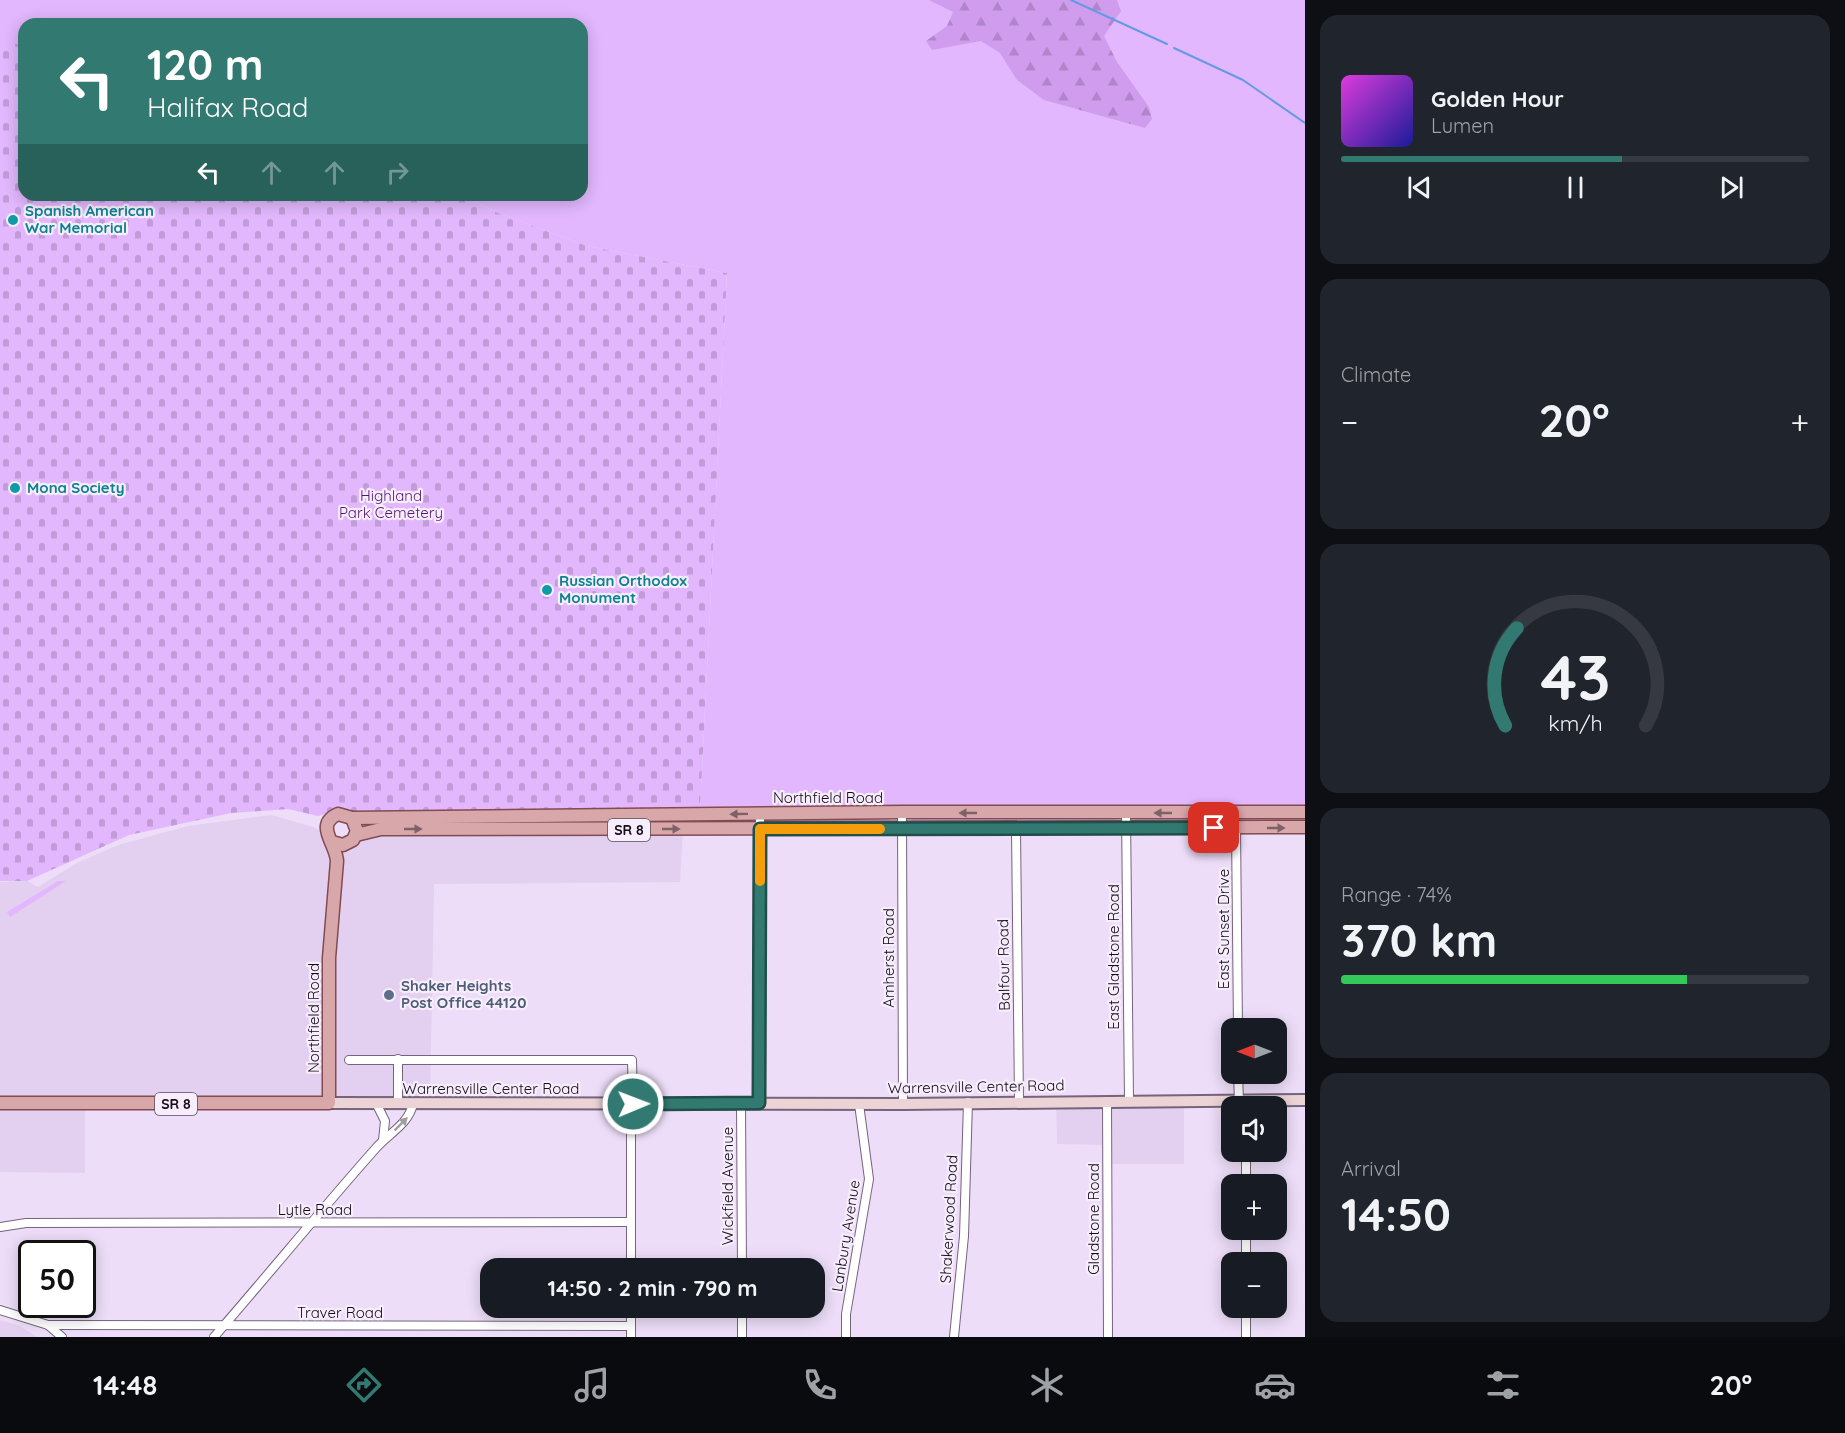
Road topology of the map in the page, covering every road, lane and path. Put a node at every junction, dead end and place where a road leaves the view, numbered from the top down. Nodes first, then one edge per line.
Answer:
1 (902, 812) junction
2 (1305, 812) edge
3 (760, 813) junction
4 (1126, 813) junction
5 (352, 818) junction
6 (1305, 827) edge
7 (1126, 828) junction
8 (1236, 828) junction
9 (760, 829) junction
10 (902, 829) junction
11 (1016, 829) junction
12 (353, 838) junction
13 (332, 842) junction
14 (331, 933) junction
15 (1238, 1018) edge
16 (398, 1059) junction
17 (350, 1060) dead end
18 (1305, 1100) edge
19 (1018, 1101) junction
20 (1107, 1101) junction
21 (1129, 1101) junction
22 (1287, 1101) edge
23 (968, 1102) junction
24 (0, 1103) edge
25 (329, 1103) junction
26 (376, 1103) junction
27 (759, 1103) junction
28 (1221, 1103) edge
29 (398, 1104) junction
30 (413, 1104) junction
31 (614, 1104) junction
32 (633, 1104) junction
33 (647, 1104) junction
34 (741, 1104) junction
35 (859, 1104) junction
36 (903, 1104) junction
37 (631, 1126) junction
38 (383, 1140) junction
39 (631, 1222) junction
40 (309, 1223) junction
41 (0, 1227) edge
42 (631, 1258) edge
43 (742, 1258) edge
44 (0, 1310) edge
45 (631, 1318) edge
46 (742, 1318) edge
47 (1246, 1318) edge
48 (48, 1325) junction
49 (224, 1326) junction
50 (631, 1326) junction
51 (62, 1337) edge
52 (214, 1337) edge
53 (632, 1337) edge
54 (742, 1337) edge
55 (846, 1337) edge
56 (954, 1337) edge
57 (1108, 1337) edge
58 (1246, 1337) edge

1 - 3 main road, Northfield Road / SR 8
4 -> 1 main road, Northfield Road / SR 8
1 - 10 street, Amherst Road
2 -> 4 main road, Northfield Road / SR 8
3 -> 5 main road, Northfield Road / SR 8
3 - 9 street
4 - 7 street, East Gladstone Road
5 - 12 main road
5 - 13 main road, SR 8
8 -> 6 main road, Northfield Road / SR 8
7 - 8 main road, Northfield Road / SR 8
7 - 11 main road, Northfield Road / SR 8
7 - 21 street, East Gladstone Road
8 - 15 street, East Sunset Drive
9 - 10 main road, Northfield Road / SR 8
12 -> 9 main road, Northfield Road / SR 8
9 - 27 street
10 - 11 main road, Northfield Road / SR 8
10 - 36 street, Amherst Road
11 - 19 street, Balfour Road
12 - 13 main road
12 - 14 main road, Northfield Road / SR 8
13 - 14 main road, Northfield Road / SR 8
14 - 25 main road, Northfield Road / SR 8
16 - 17 street, Warrensville Center Road
16 - 29 street
16 - 32 street, Warrensville Center Road
18 - 22 main road, Warrensville Center Road
19 - 20 main road, Warrensville Center Road
19 - 23 main road, Warrensville Center Road
20 - 21 main road, Warrensville Center Road
20 - 57 street, Gladstone Road
21 - 28 main road, Warrensville Center Road
23 - 36 main road, Warrensville Center Road
23 - 56 street, Shakerwood Road
24 - 25 main road, Warrensville Center Road / SR 8
25 - 26 main road, Warrensville Center Road
26 - 29 main road, Warrensville Center Road
26 - 38 street
27 - 34 main road, Warrensville Center Road
27 - 35 main road, Warrensville Center Road
29 - 30 main road, Warrensville Center Road
30 - 31 main road, Warrensville Center Road
38 -> 30 street
31 - 32 main road, Warrensville Center Road
31 - 37 street
32 - 33 main road, Warrensville Center Road
33 - 34 main road, Warrensville Center Road
33 - 37 street
34 - 43 street, Wickfield Avenue
35 - 36 main road, Warrensville Center Road
35 - 55 street, Lanbury Avenue
37 - 39 street
38 - 40 street
39 - 40 street, Lytle Road
39 - 42 street
40 - 41 street, Lytle Road
40 - 49 street
44 - 48 street
45 - 50 street
46 - 54 street
47 - 58 street
48 - 49 street, Traver Road
48 - 51 street
49 - 50 street, Traver Road
49 - 52 street
50 - 53 street

